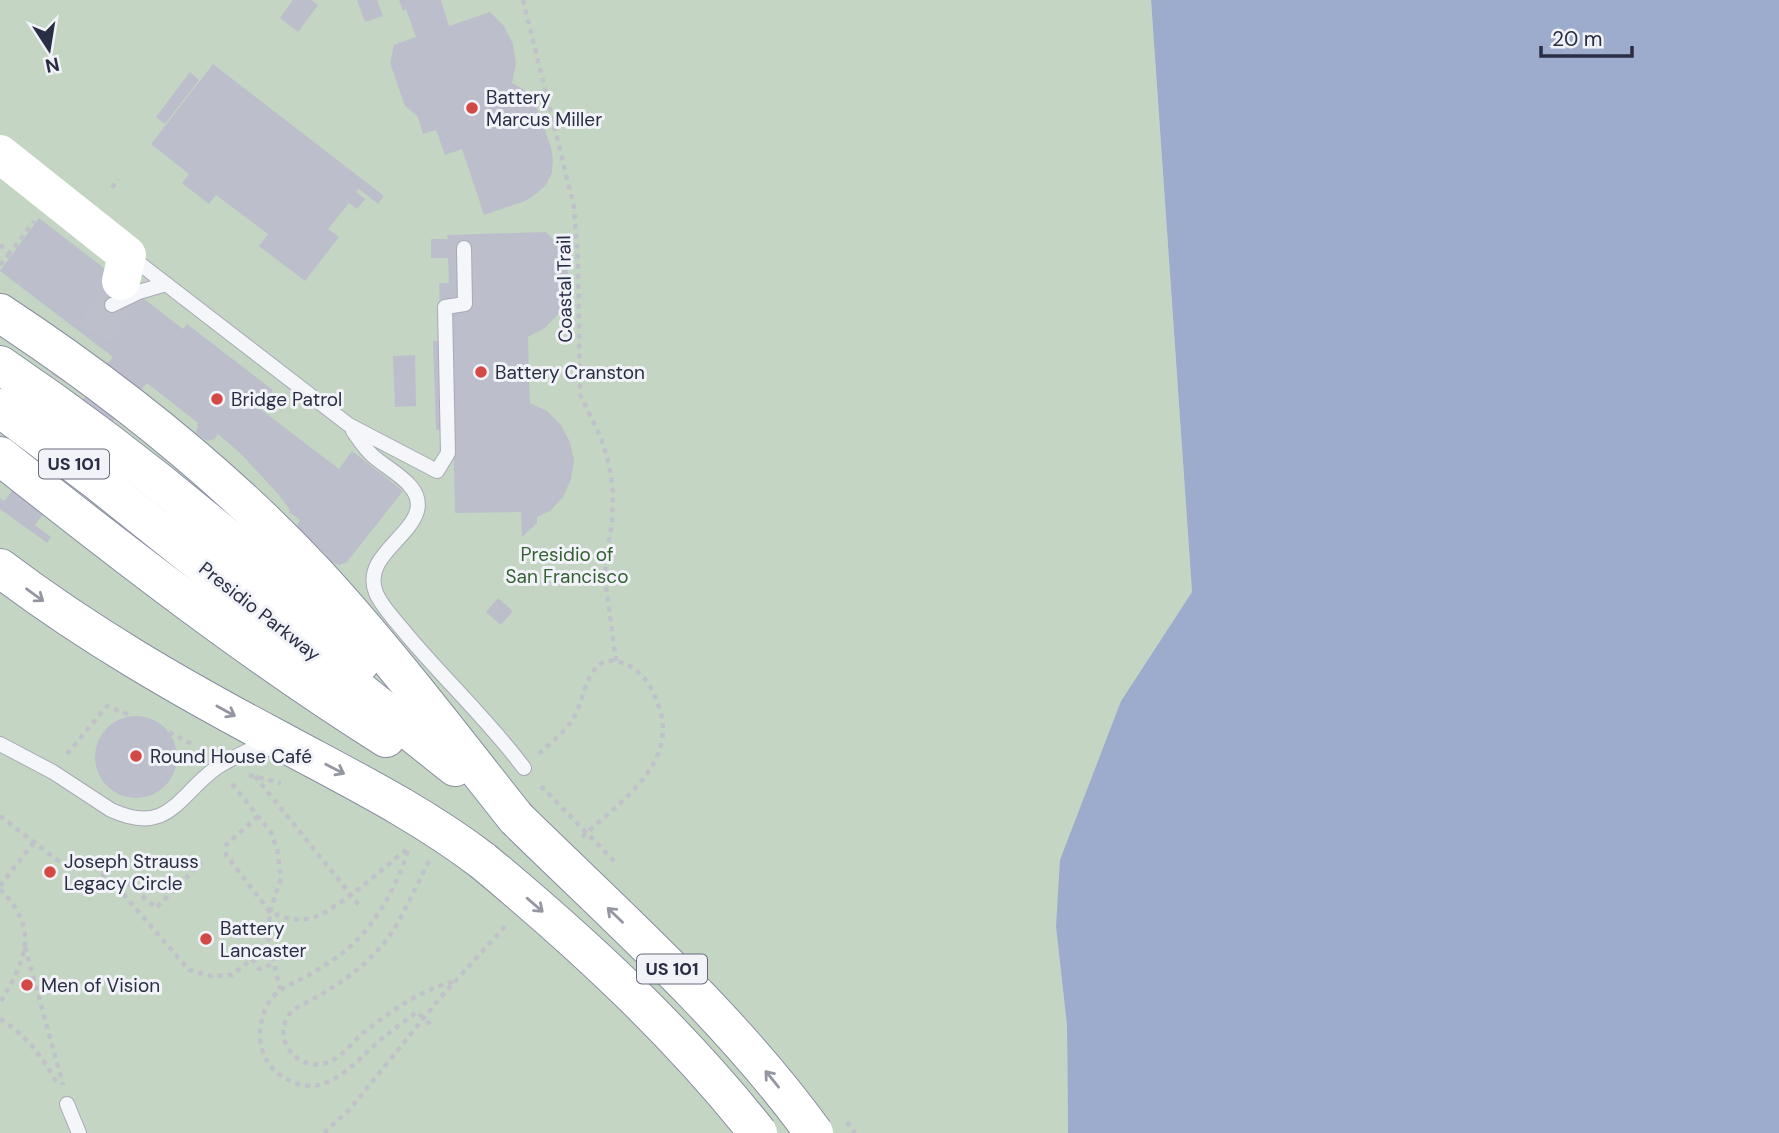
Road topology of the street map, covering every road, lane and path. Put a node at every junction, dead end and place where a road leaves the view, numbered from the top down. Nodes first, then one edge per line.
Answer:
1 (523, 0) edge
2 (0, 154) edge
3 (118, 179) dead end
4 (112, 188) dead end
5 (29, 228) dead end
6 (1, 248) edge
7 (464, 248) dead end
8 (10, 253) junction
9 (0, 265) edge
10 (120, 280) junction
11 (166, 284) junction
12 (0, 313) edge
13 (0, 340) edge
14 (0, 365) edge
15 (0, 384) edge
16 (0, 408) edge
17 (349, 425) junction
18 (0, 432) edge
19 (0, 456) edge
20 (0, 486) edge
21 (0, 568) edge
22 (364, 649) junction
23 (616, 661) junction
24 (132, 716) dead end
25 (169, 732) dead end
26 (274, 738) junction
27 (0, 744) edge
28 (195, 746) dead end
29 (71, 749) dead end
30 (524, 768) junction
31 (254, 776) dead end
32 (232, 784) dead end
33 (541, 786) dead end
34 (0, 816) edge
35 (258, 816) junction
36 (516, 818) junction
37 (34, 842) junction
38 (573, 846) dead end
39 (429, 860) dead end
40 (202, 862) dead end
41 (0, 887) edge
42 (117, 887) junction
43 (351, 894) junction
44 (359, 905) dead end
45 (270, 912) junction
46 (513, 916) dead end
47 (25, 947) junction
48 (273, 964) junction
49 (457, 981) junction
50 (281, 989) junction
51 (0, 1003) edge
52 (424, 1018) junction
53 (0, 1019) edge
54 (430, 1025) dead end
55 (57, 1059) dead end
56 (67, 1104) joint
57 (79, 1133) edge
58 (324, 1133) edge
59 (758, 1133) edge
60 (814, 1133) edge

1 - 23 path, Coastal Trail
2 - 10 main road
3 - 4 path
5 - 8 path
6 - 8 path
7 - 17 lane
8 - 9 path
10 - 11 lane
10 - 11 lane
11 - 17 lane
12 - 22 main road
13 - 22 main road
14 - 22 main road
15 - 22 main road
16 - 36 main road, Presidio Parkway / US 101
17 - 30 lane
18 - 36 main road
19 - 36 main road
20 - 36 main road
21 -> 26 main road, US 101
22 - 36 main road
23 - 30 path
23 - 38 path
24 - 29 path
25 - 28 path
26 - 27 lane
26 -> 59 main road, US 101, bridge
30 - 33 path
31 - 43 path
32 - 35 path
34 - 37 path
35 - 45 path
35 - 45 path
60 -> 36 main road, US 101, bridge
37 - 41 path
37 - 42 path
39 - 49 path
40 - 42 path
41 - 47 path
42 - 48 path
43 - 44 path
43 - 45 path
43 - 50 path
45 - 48 path
46 - 49 path
47 - 51 path
47 - 55 path
48 - 50 path
49 - 52 path
50 - 52 path
52 - 54 path
52 - 58 path
53 - 56 path
56 - 57 lane

